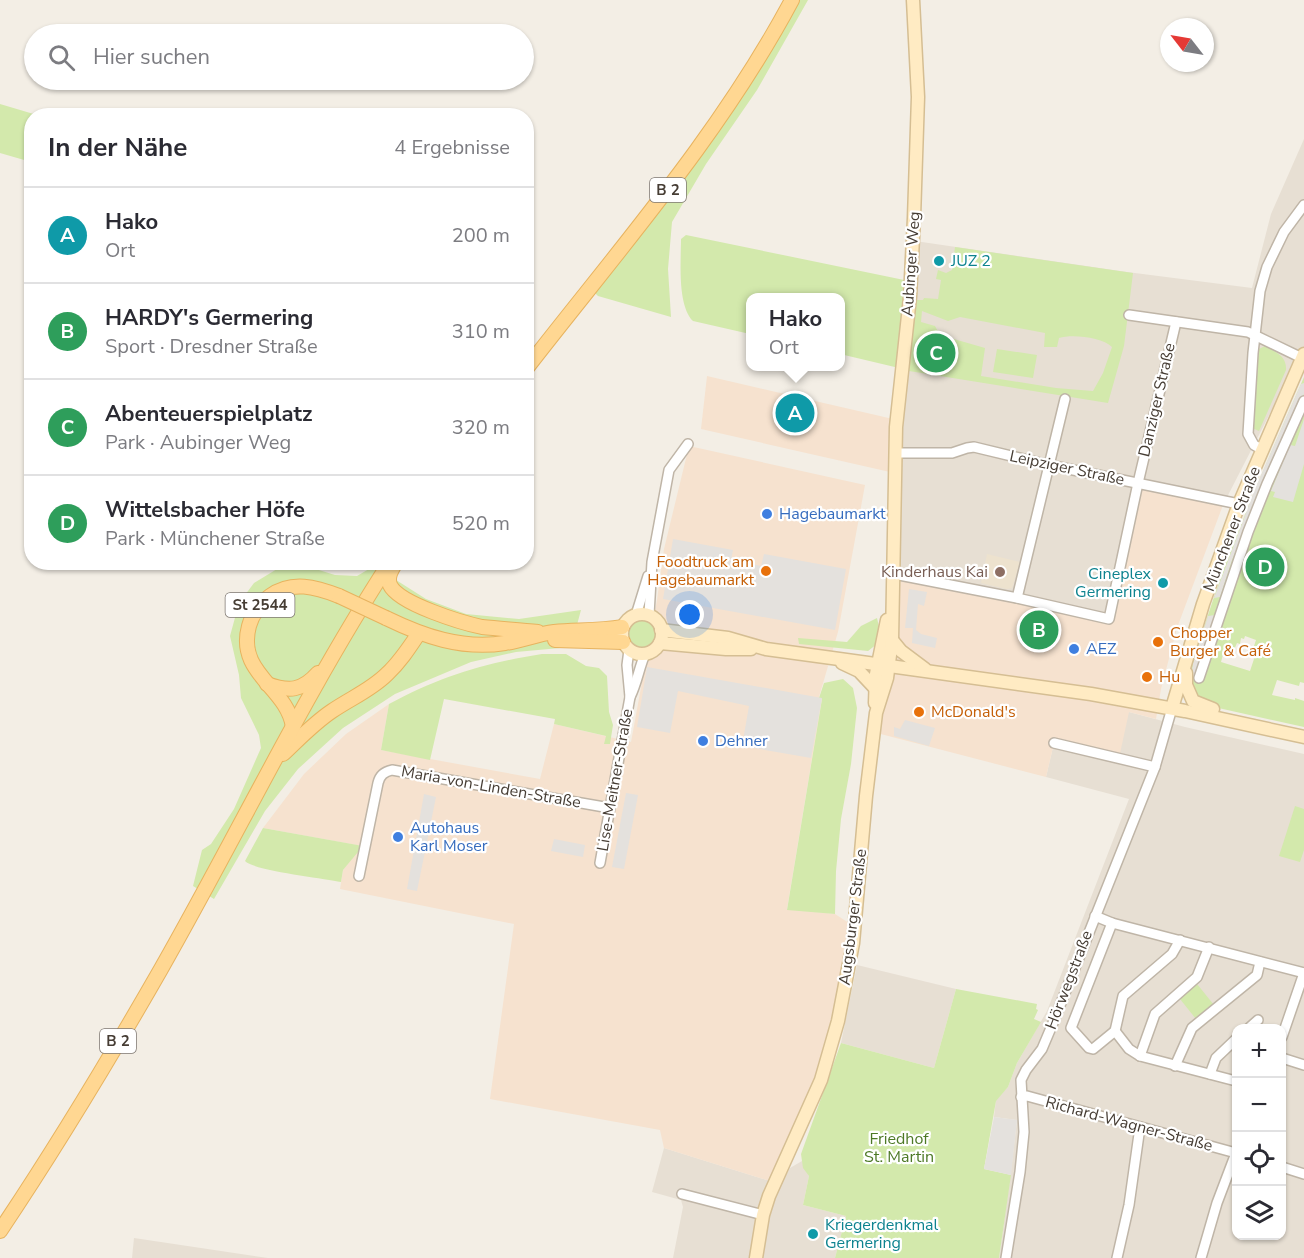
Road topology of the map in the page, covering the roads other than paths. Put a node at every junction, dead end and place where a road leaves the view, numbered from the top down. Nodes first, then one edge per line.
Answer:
1 (792, 0) edge
2 (913, 0) edge
3 (1304, 205) edge
4 (1129, 315) dead end
5 (1176, 322) junction
6 (1255, 335) junction
7 (1303, 357) edge
8 (534, 359) edge
9 (1065, 399) dead end
10 (1304, 401) edge
11 (688, 444) dead end
12 (1263, 450) junction
13 (895, 453) junction
14 (1049, 465) junction
15 (1138, 483) junction
16 (1239, 504) junction
17 (652, 562) junction
18 (385, 570) edge
19 (391, 570) edge
20 (894, 574) junction
21 (1017, 598) junction
22 (892, 599) junction
23 (636, 615) junction
24 (649, 615) junction
25 (622, 627) junction
26 (419, 633) junction
27 (552, 633) junction
28 (660, 636) junction
29 (526, 639) junction
30 (892, 640) junction
31 (626, 646) junction
32 (645, 654) junction
33 (1186, 657) junction
34 (832, 658) junction
35 (883, 664) junction
36 (927, 670) junction
37 (324, 671) junction
38 (1199, 678) dead end
39 (267, 684) junction
40 (874, 687) junction
41 (630, 697) junction
42 (1172, 708) junction
43 (876, 713) junction
44 (293, 727) junction
45 (1298, 736) edge
46 (1054, 743) dead end
47 (273, 764) junction
48 (1155, 767) junction
49 (610, 808) junction
50 (600, 863) dead end
51 (359, 876) dead end
52 (1095, 916) junction
53 (1112, 923) junction
54 (1180, 940) junction
55 (1209, 947) junction
56 (1260, 962) junction
57 (1304, 973) edge
58 (1258, 1020) dead end
59 (1254, 1024) edge
60 (1286, 1024) edge
61 (1115, 1031) junction
62 (1232, 1044) edge
63 (1140, 1056) junction
64 (1286, 1060) edge
65 (1175, 1065) junction
66 (1304, 1065) edge
67 (1210, 1074) junction
68 (1232, 1081) edge
69 (1021, 1097) junction
70 (1140, 1126) junction
71 (1232, 1152) edge
72 (1232, 1164) edge
73 (1286, 1169) edge
74 (1304, 1174) edge
75 (682, 1194) dead end
76 (763, 1215) junction
77 (0, 1231) edge
78 (756, 1258) edge
79 (1006, 1258) edge
80 (1117, 1258) edge
81 (1201, 1258) edge

1 - 8 main road, B 2
2 - 13 street, Aubinger Weg
3 - 6 street
4 - 5 street
5 - 6 street
5 - 15 street, Danziger Straße
6 - 7 street
6 - 12 street
7 - 12 street, Münchener Straße
9 - 14 street
10 - 38 street, Münchener Straße
11 - 17 street
12 - 16 street, Münchener Straße
13 - 14 street, Leipziger Straße
13 - 20 street, Aubinger Weg
14 - 15 street, Leipziger Straße
14 - 21 street
15 - 16 street, Leipziger Straße
15 - 21 street, Danziger Straße
16 - 33 street, Münchener Straße
17 - 23 street
17 - 24 street
18 - 37 main road, B 2
19 - 27 main road
20 - 21 street
20 - 22 street, Aubinger Weg
22 - 30 street, Aubinger Weg
22 - 35 street, Aubinger Weg
23 - 24 street
23 - 25 street
24 - 28 street
25 - 27 main road, St 2544
25 - 31 street
26 - 29 main road, St 2544
26 - 39 main road, St 2544, bridge
26 - 47 main road
27 - 29 main road, St 2544
28 - 32 street
28 - 34 street
29 - 31 main road, St 2544
30 - 35 street, Aubinger Weg
30 - 36 street
31 - 32 street, St 2544
31 - 41 street, Lise-Meitner-Straße
32 - 41 street, Lise-Meitner-Straße
33 - 42 street, Münchener Straße
33 - 45 street
34 - 35 street
34 - 40 street
35 - 36 street
35 - 40 street, Augsburger Straße
35 - 43 street, Augsburger Straße
36 - 42 street
37 - 39 main road
37 - 44 main road, B 2
39 - 44 main road
40 - 43 street, Augsburger Straße
41 - 49 street, Lise-Meitner-Straße
42 - 45 street
42 - 48 street, Hörwegstraße
43 - 76 street, Augsburger Straße
44 - 47 main road, B 2
46 - 48 street
47 - 77 main road, B 2
48 - 52 street, Hörwegstraße
49 - 50 street, Lise-Meitner-Straße
49 - 51 street, Maria-von-Linden-Straße
52 - 53 street
52 - 69 street, Hörwegstraße
53 - 54 street
53 - 61 street
54 - 55 street
54 - 61 street
55 - 56 street
55 - 63 street
56 - 57 street
56 - 65 street
57 - 60 street
58 - 59 street
61 - 63 street
62 - 67 street
63 - 65 street
64 - 66 street
65 - 67 street
67 - 68 street
69 - 70 street, Richard-Wagner-Straße
69 - 79 street, Hörwegstraße
70 - 71 street, Richard-Wagner-Straße
70 - 80 street
72 - 81 street
73 - 74 street
75 - 76 street
76 - 78 street, Augsburger Straße

